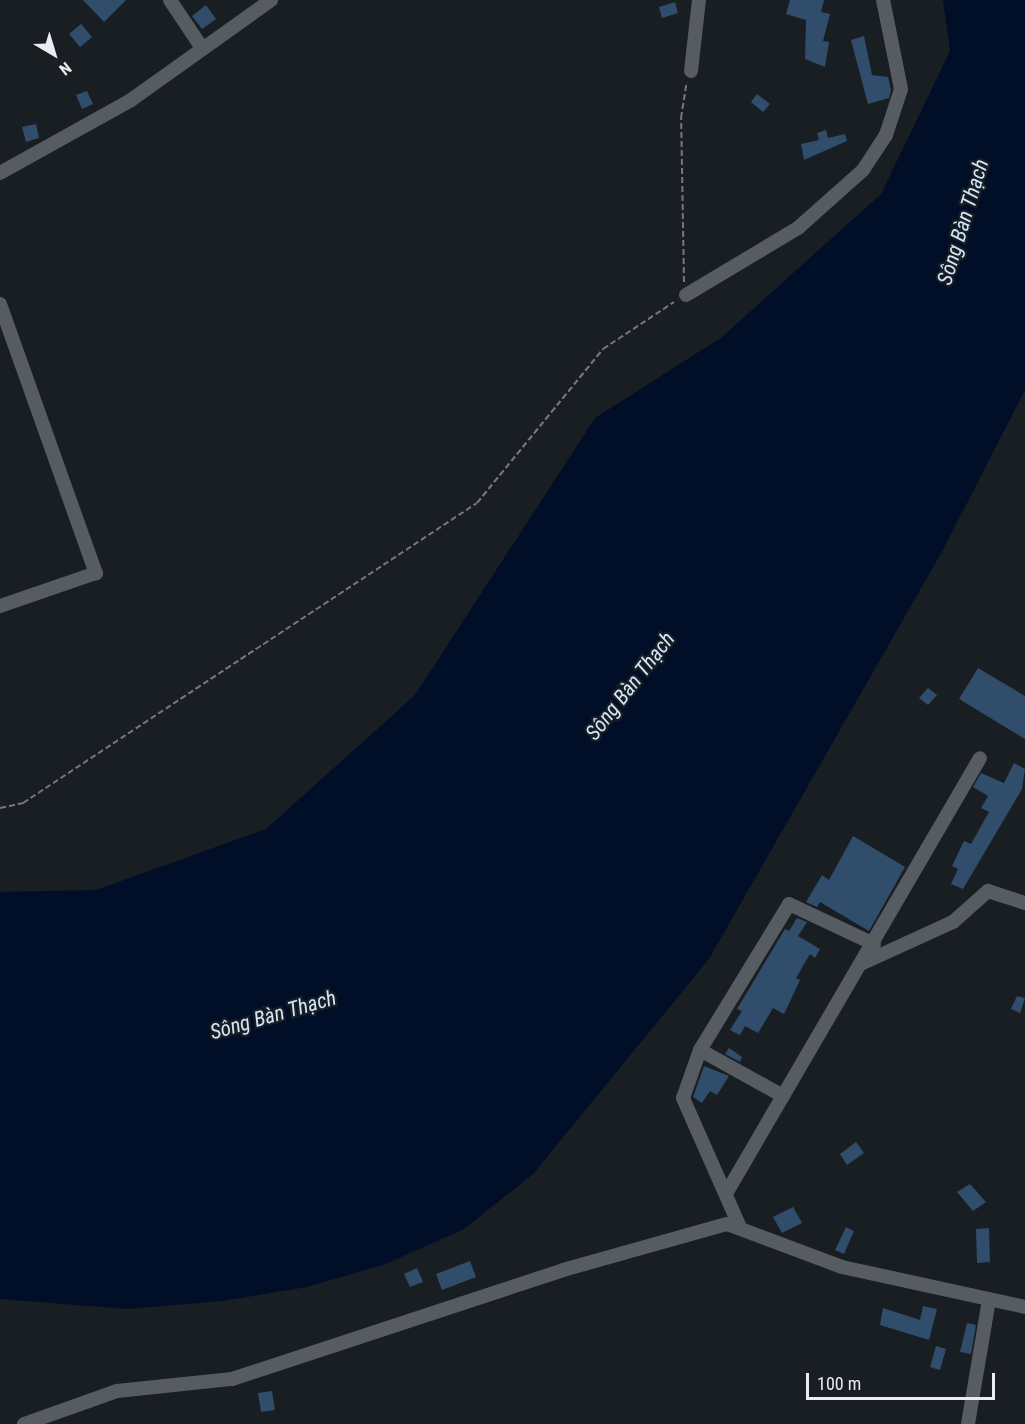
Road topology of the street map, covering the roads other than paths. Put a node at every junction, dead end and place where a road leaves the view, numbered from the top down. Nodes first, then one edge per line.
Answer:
1 (170, 0) edge
2 (271, 0) edge
3 (699, 0) edge
4 (883, 0) edge
5 (202, 48) junction
6 (692, 71) road end
7 (0, 173) edge
8 (686, 295) road end
9 (0, 304) edge
10 (0, 606) edge
11 (980, 758) dead end
12 (1025, 903) edge
13 (874, 945) junction
14 (863, 963) junction
15 (700, 1050) junction
16 (783, 1096) junction
17 (727, 1192) junction
18 (739, 1225) junction
19 (989, 1300) junction
20 (1025, 1307) edge
21 (24, 1424) edge
22 (969, 1424) edge

1 - 5 street
2 - 5 street
3 - 6 street
4 - 8 street
5 - 7 street
9 - 10 street
11 - 13 street
12 - 14 street
13 - 14 street
13 - 15 street
14 - 16 street
15 - 16 street
15 - 17 street
16 - 17 street
17 - 18 street
18 - 19 street
18 - 21 street
19 - 20 street
19 - 22 street

